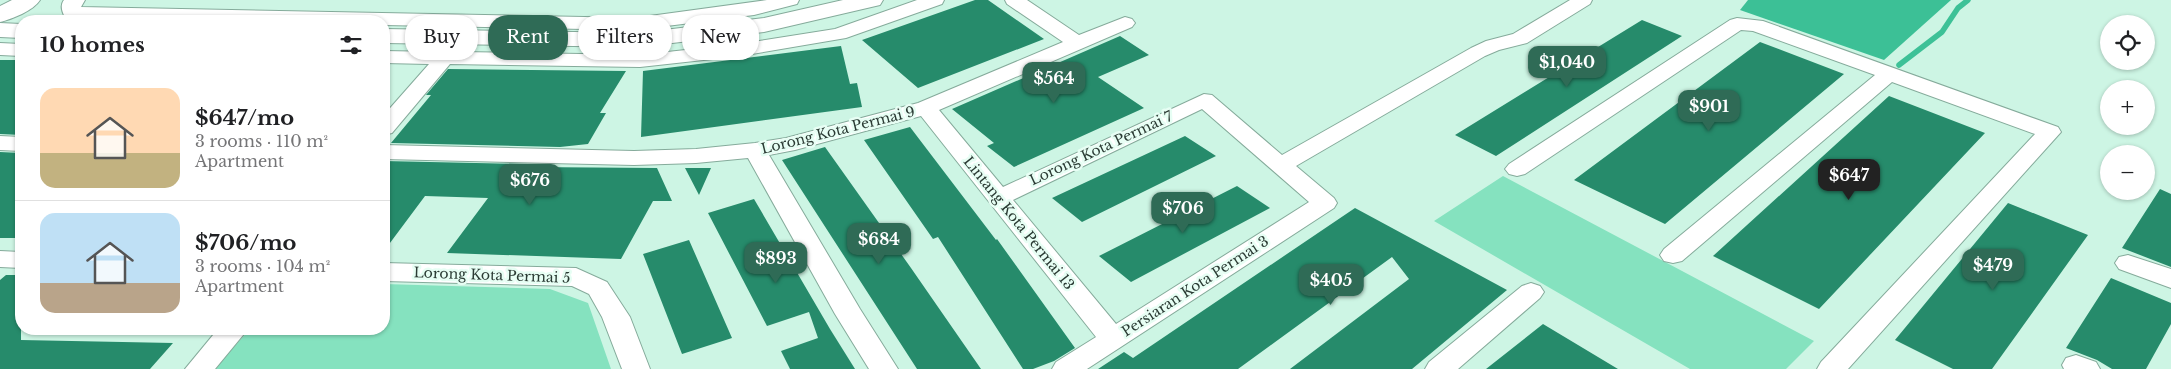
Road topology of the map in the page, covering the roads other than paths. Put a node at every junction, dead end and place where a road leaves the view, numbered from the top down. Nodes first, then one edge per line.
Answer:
1 (29, 0) edge
2 (245, 0) edge
3 (790, 0) edge
4 (872, 0) edge
5 (935, 0) edge
6 (1014, 0) edge
7 (1583, 0) edge
8 (74, 6) edge
9 (0, 15) edge
10 (176, 15) edge
11 (226, 15) edge
12 (390, 21) edge
13 (1125, 22) dead end
14 (1756, 25) joint
15 (0, 30) edge
16 (15, 31) edge
17 (390, 36) edge
18 (405, 36) edge
19 (478, 37) edge
20 (1077, 43) junction
21 (0, 49) edge
22 (15, 50) edge
23 (390, 57) edge
24 (405, 58) edge
25 (478, 59) edge
26 (443, 60) edge
27 (1889, 74) junction
28 (926, 108) junction
29 (390, 121) edge
30 (0, 143) edge
31 (15, 144) edge
32 (755, 150) junction
33 (390, 152) edge
34 (1281, 165) junction
35 (1517, 169) dead end
36 (998, 198) junction
37 (1673, 255) dead end
38 (0, 259) edge
39 (15, 260) edge
40 (2128, 262) dead end
41 (390, 272) edge
42 (2171, 280) edge
43 (1532, 292) dead end
44 (229, 335) edge
45 (1113, 338) junction
46 (199, 369) edge
47 (636, 369) edge
48 (884, 369) edge
49 (1066, 369) edge
50 (1439, 369) edge
51 (1831, 369) edge

1 - 9 street
2 - 11 street
3 - 12 street
4 - 19 street
5 - 25 street
6 - 20 street
7 - 34 street
8 - 10 street
13 - 20 street, Lorong Kota Permai 9
14 - 27 street
14 - 35 street
15 - 16 street
17 - 18 street
20 - 28 street, Lorong Kota Permai 9
21 - 22 street
23 - 24 street
26 - 29 street
27 - 37 street
27 - 51 street
28 - 32 street, Lorong Kota Permai 9
28 - 36 street, Lintang Kota Permai 13
30 - 31 street
32 - 33 street, Lorong Kota Permai 9
32 - 48 street
34 - 36 street, Lorong Kota Permai 7
34 - 45 street, Persiaran Kota Permai 3
36 - 45 street, Lintang Kota Permai 13
38 - 39 street
40 - 42 street
41 - 47 street, Lorong Kota Permai 5
43 - 50 street
44 - 46 street
45 - 49 street, Persiaran Kota Permai 3

